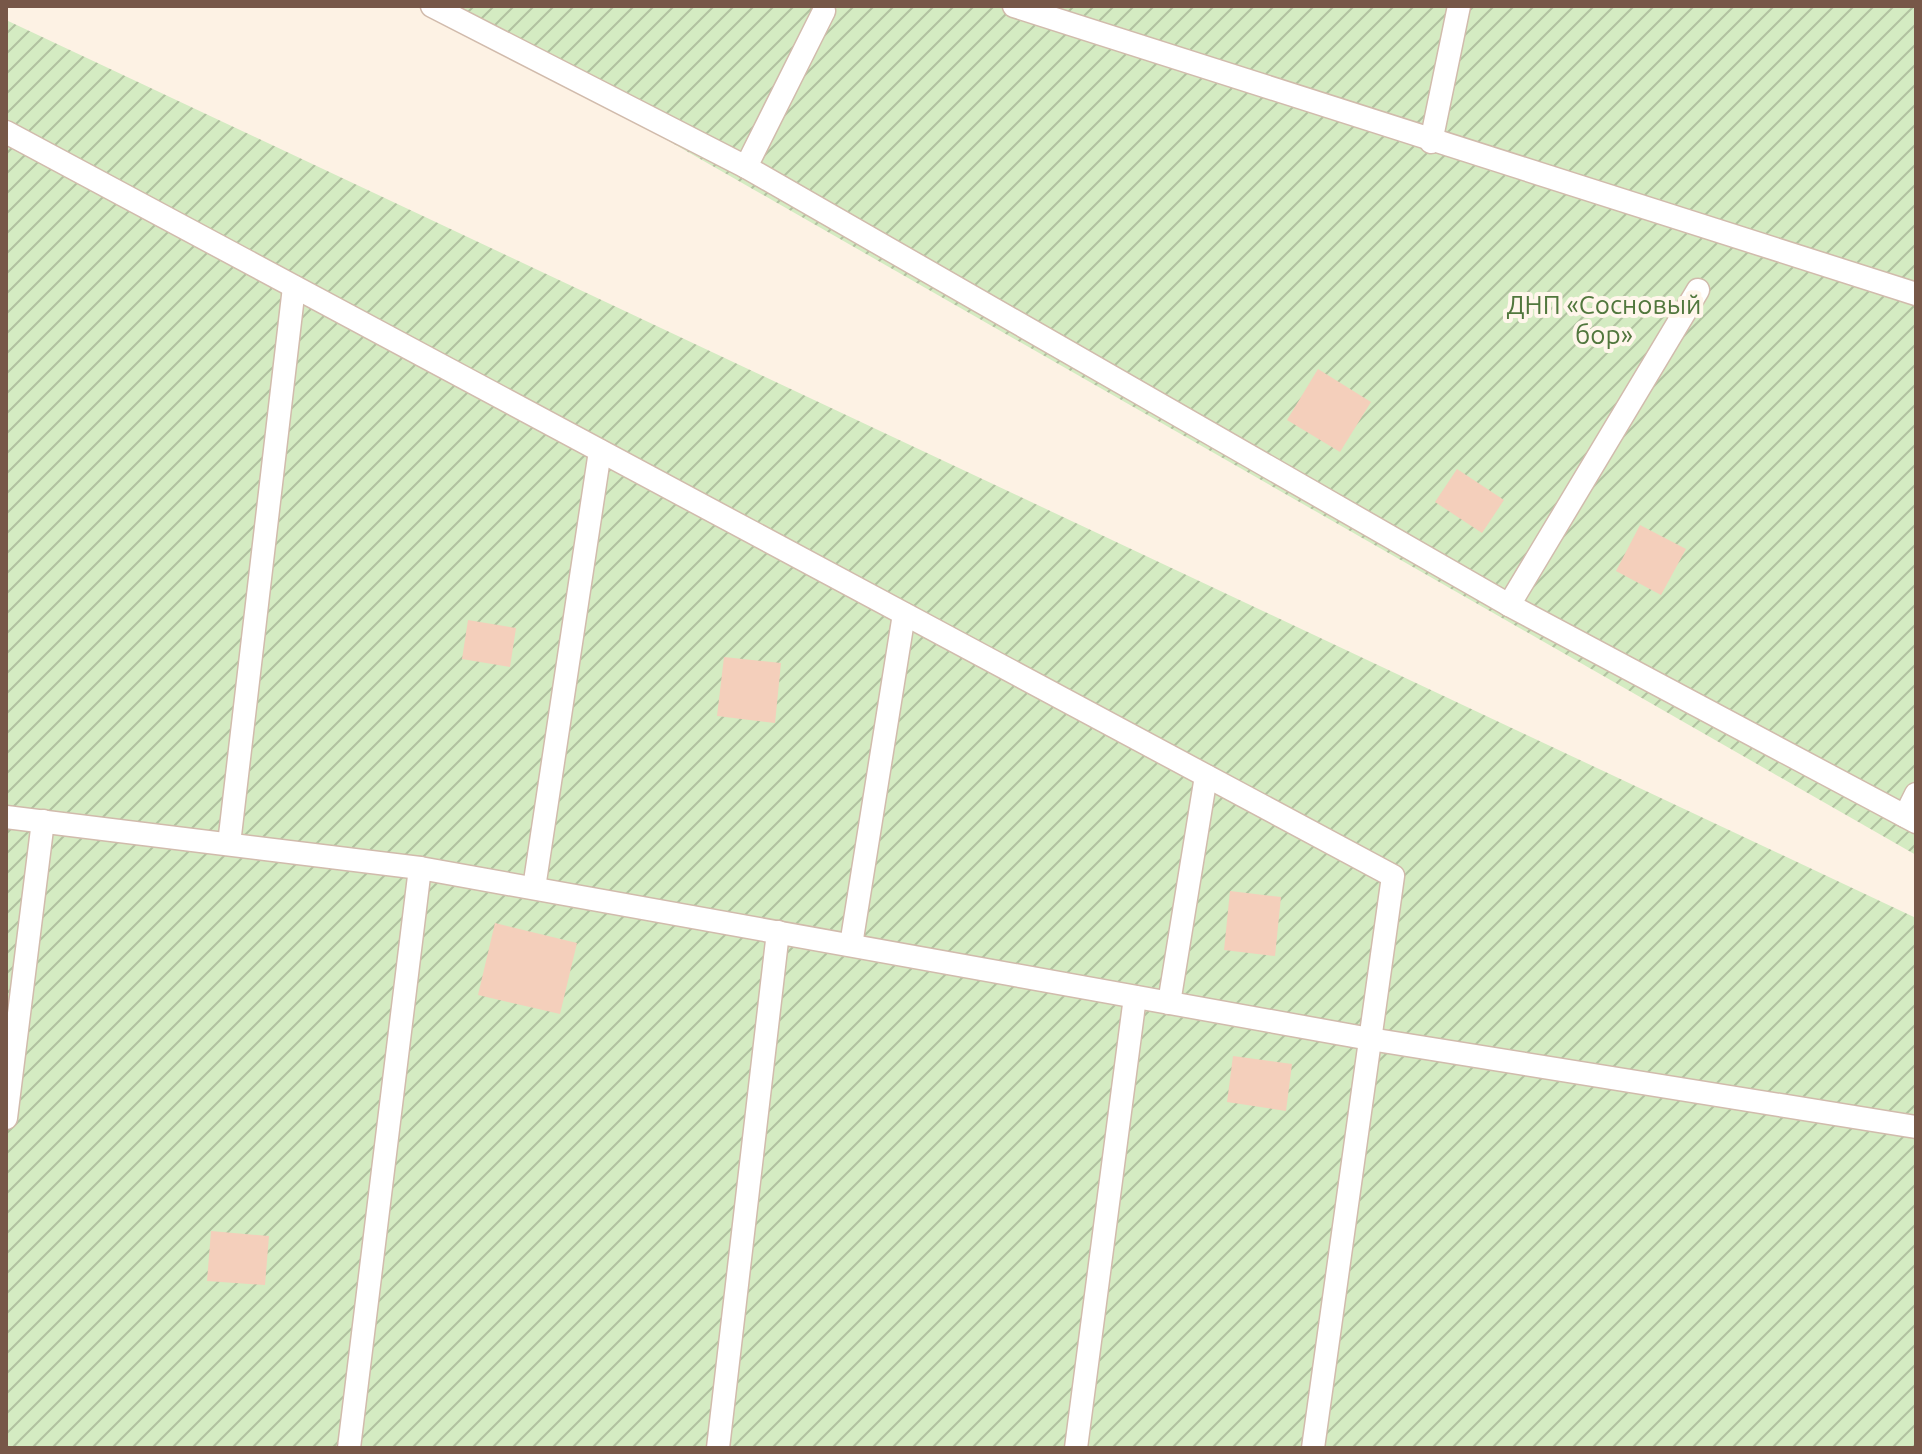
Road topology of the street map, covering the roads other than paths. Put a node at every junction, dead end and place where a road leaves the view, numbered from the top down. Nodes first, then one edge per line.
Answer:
1 (432, 6) edge
2 (1014, 6) edge
3 (1459, 6) edge
4 (824, 11) dead end
5 (6, 132) edge
6 (1431, 142) junction
7 (746, 167) junction
8 (294, 287) junction
9 (1698, 290) dead end
10 (1916, 294) edge
11 (600, 451) junction
12 (1509, 605) junction
13 (904, 614) junction
14 (1206, 776) junction
15 (1916, 794) edge
16 (6, 817) edge
17 (1910, 819) edge
18 (43, 821) junction
19 (229, 844) junction
20 (420, 868) junction
21 (534, 888) junction
22 (778, 932) junction
23 (851, 945) junction
24 (1135, 997) junction
25 (1169, 1003) junction
26 (1370, 1039) junction
27 (6, 1118) edge
28 (1916, 1127) edge
29 (349, 1448) edge
30 (718, 1448) edge
31 (1076, 1448) edge
32 (1313, 1448) edge

1 - 7 lane
2 - 6 lane
3 - 6 lane
4 - 7 lane
5 - 8 lane
6 - 10 lane
7 - 12 lane
8 - 11 lane
8 - 19 lane
9 - 12 lane
11 - 13 lane
11 - 21 lane
12 - 17 lane
13 - 14 lane
13 - 23 lane
14 - 25 lane
14 - 26 lane
15 - 17 lane
16 - 18 lane
18 - 19 lane
18 - 27 lane
19 - 20 lane
20 - 21 lane
20 - 29 lane
21 - 22 lane
22 - 23 lane
22 - 30 lane
23 - 24 lane
24 - 25 lane
24 - 31 lane
25 - 26 lane
26 - 28 lane
26 - 32 lane

